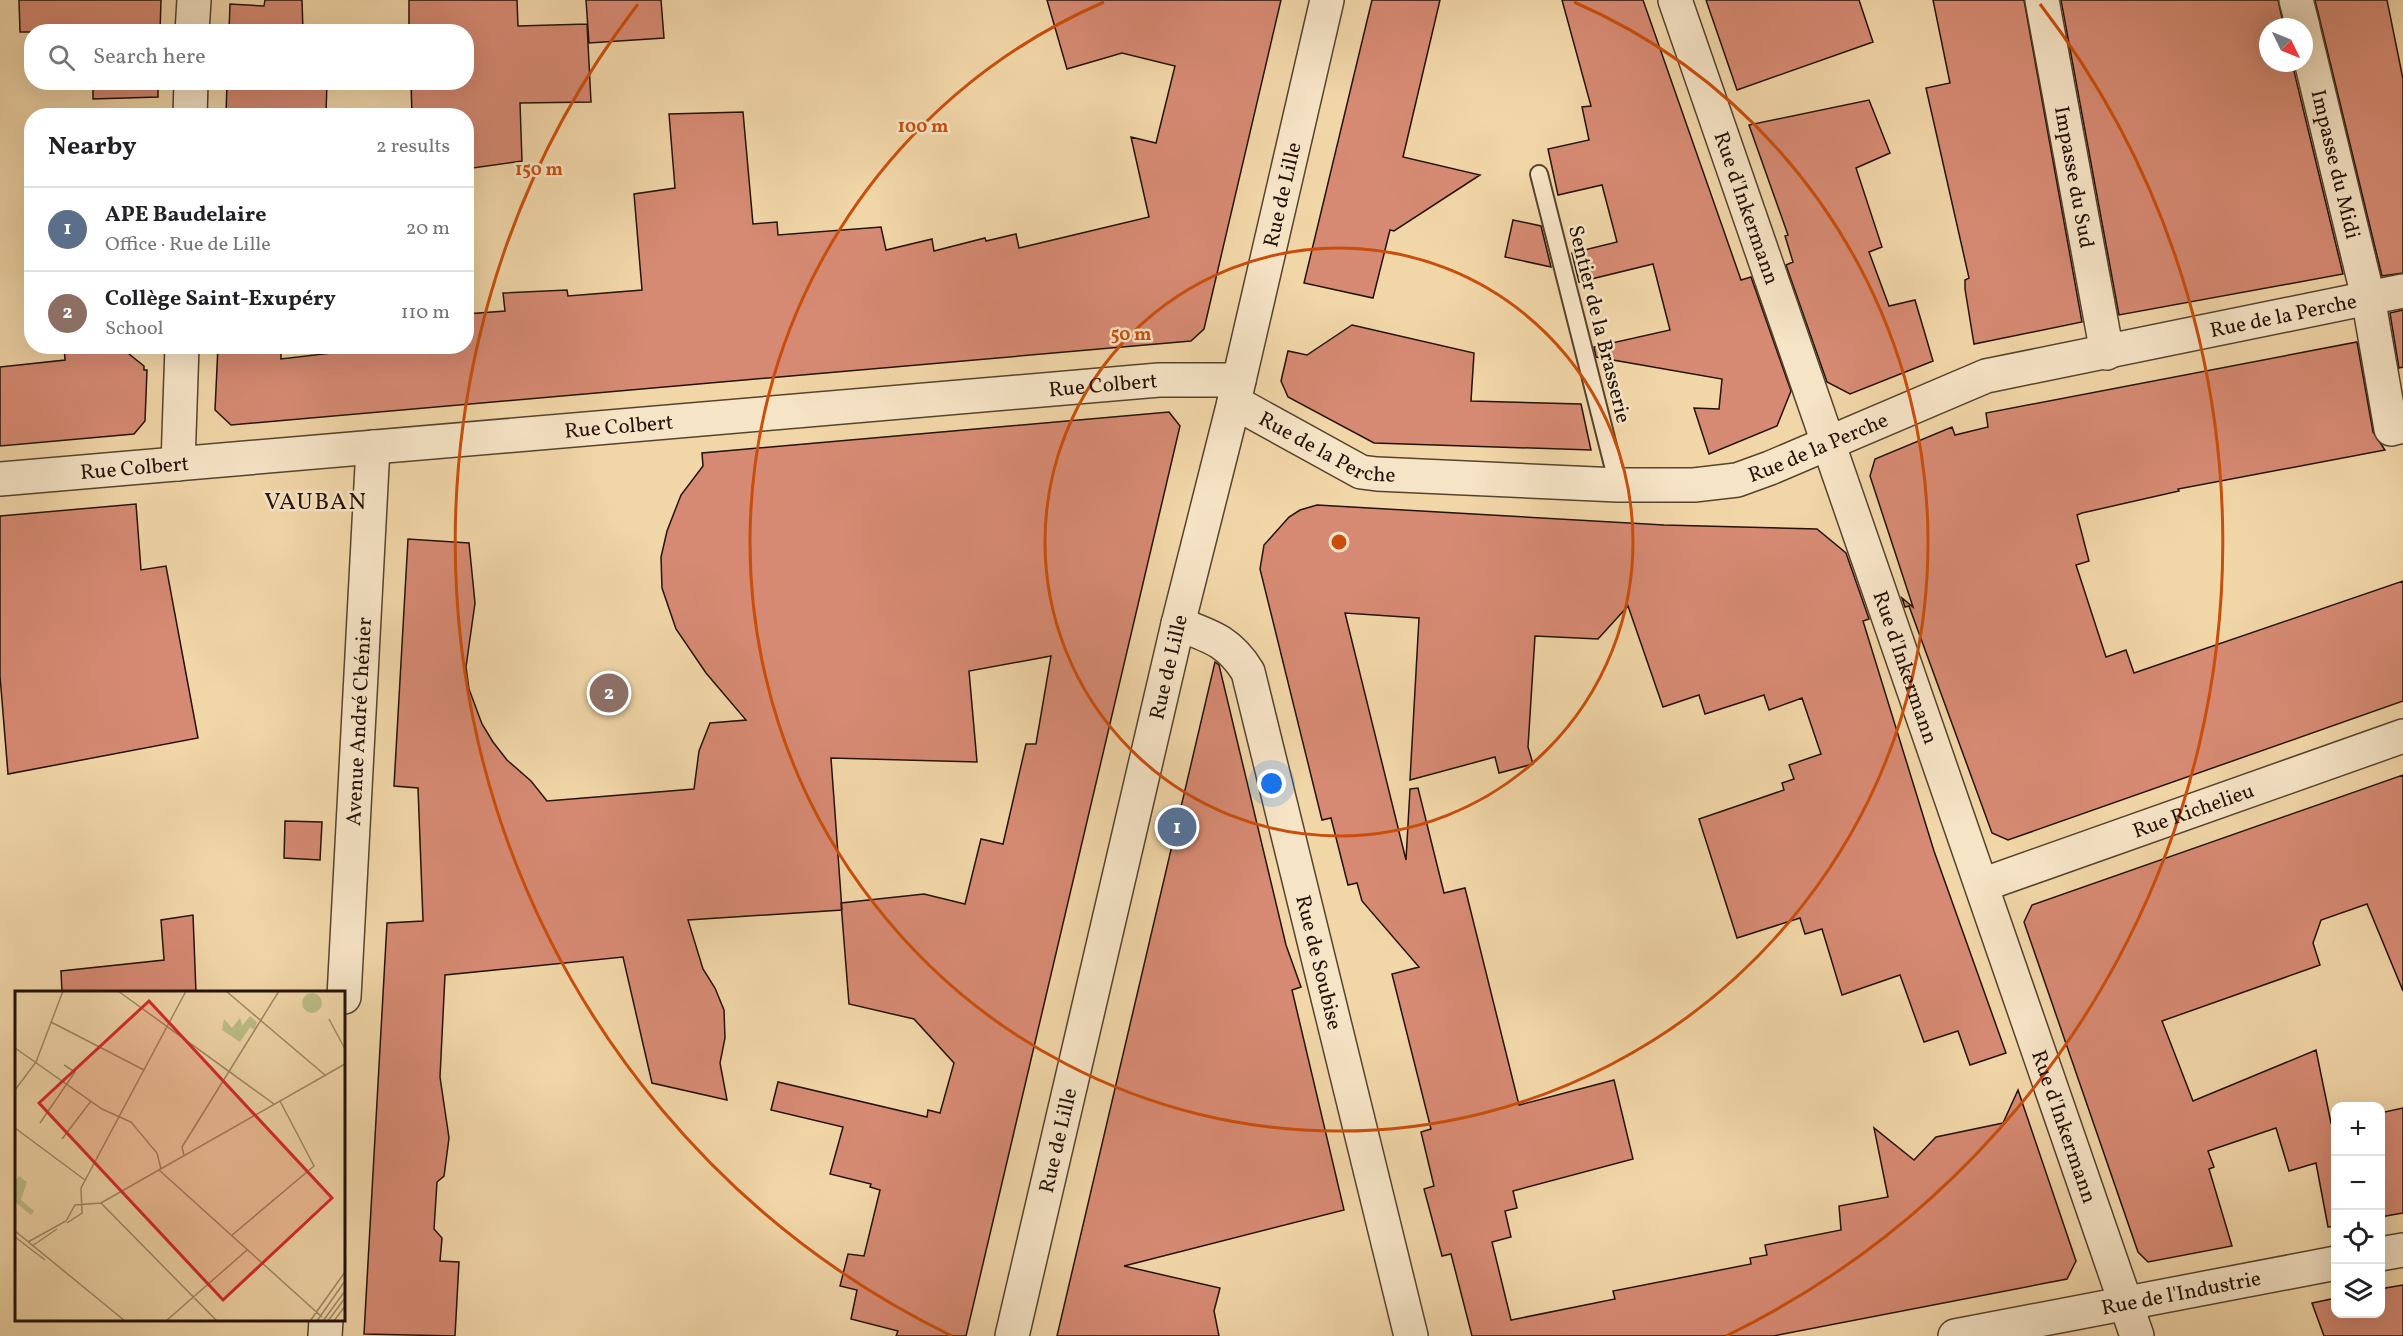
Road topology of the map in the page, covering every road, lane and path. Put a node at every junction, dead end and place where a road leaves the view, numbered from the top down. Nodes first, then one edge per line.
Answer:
1 (194, 0) edge
2 (1327, 0) edge
3 (1676, 0) edge
4 (2042, 0) edge
5 (2296, 0) edge
6 (2301, 18) edge
7 (192, 24) edge
8 (2313, 70) edge
9 (191, 90) edge
10 (190, 108) edge
11 (1539, 174) dead end
12 (2403, 291) edge
13 (2367, 297) junction
14 (2107, 353) junction
15 (182, 354) edge
16 (1236, 391) junction
17 (2403, 426) edge
18 (1827, 444) junction
19 (373, 447) junction
20 (178, 464) junction
21 (0, 479) edge
22 (1618, 485) junction
23 (1178, 624) junction
24 (2403, 736) edge
25 (1982, 885) junction
26 (344, 991) edge
27 (2403, 1250) edge
28 (2385, 1253) edge
29 (2331, 1264) edge
30 (2126, 1303) junction
31 (326, 1321) edge
32 (325, 1336) edge
33 (1012, 1336) edge
34 (1412, 1336) edge
35 (1955, 1336) edge
36 (2138, 1336) edge

1 - 7 street
2 - 16 street, Rue de Lille
3 - 18 street, Rue d'Inkermann
4 - 14 street, Impasse du Sud
5 - 6 street
8 - 13 street, Impasse du Midi
9 - 10 street
11 - 22 lane, Sentier de la Brasserie
12 - 13 street, Rue de la Perche
13 - 14 street, Rue de la Perche
13 - 17 street, Impasse du Midi
14 - 18 street, Rue de la Perche
15 - 20 street
16 - 19 street, Rue Colbert
16 - 22 street, Rue de la Perche
16 - 23 street, Rue de Lille
18 - 22 street, Rue de la Perche
18 - 25 street, Rue d'Inkermann
19 - 20 street, Rue Colbert
19 - 26 street, Avenue André Chénier
20 - 21 street, Rue Colbert
23 - 33 street, Rue de Lille
23 - 34 street, Rue de Soubise
24 - 25 street, Rue Richelieu
25 - 30 street, Rue d'Inkermann
27 - 28 street
29 - 30 street, Rue de l'Industrie
30 - 35 street, Rue de l'Industrie
30 - 36 street, Rue d'Inkermann
31 - 32 street

